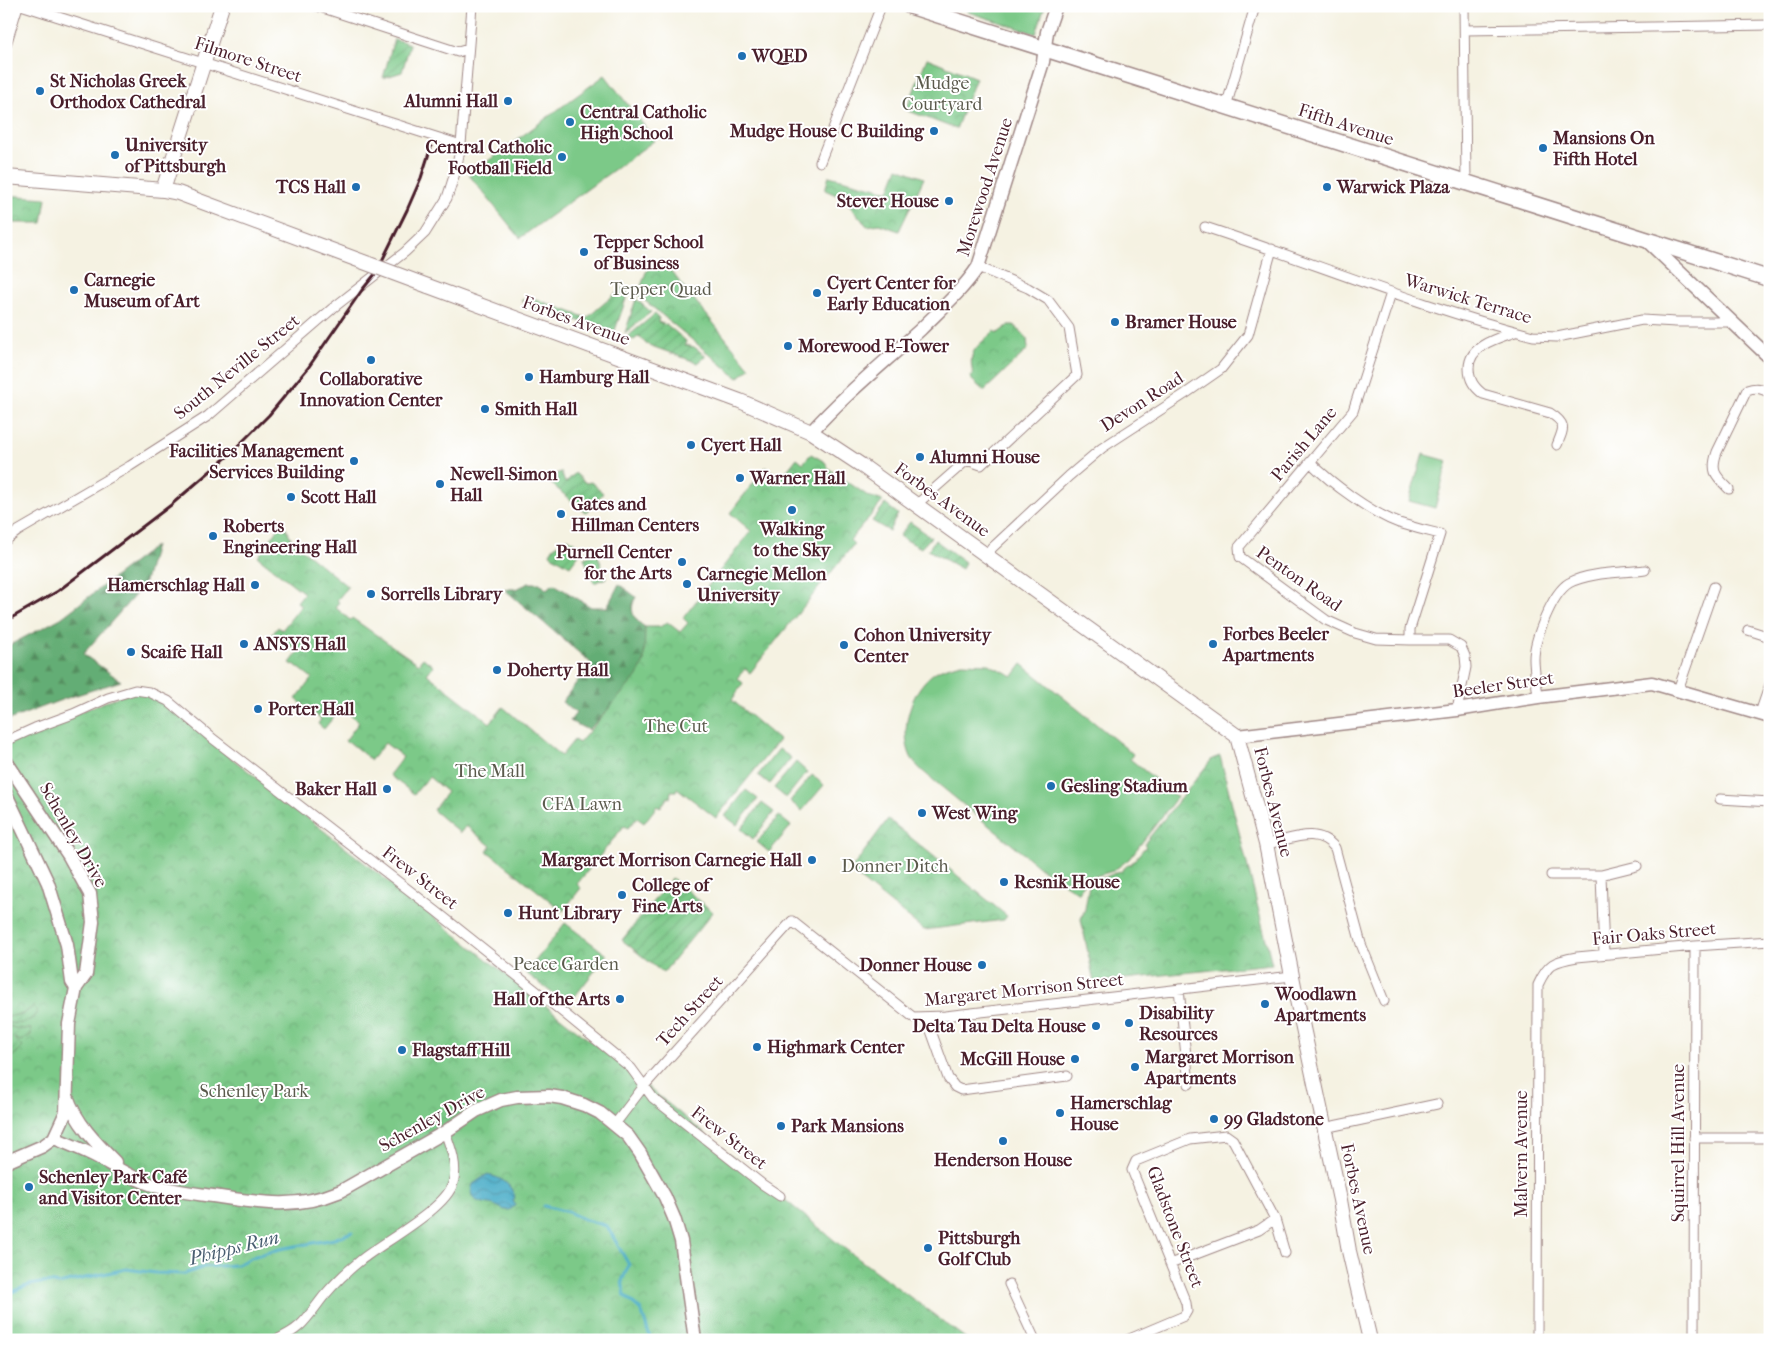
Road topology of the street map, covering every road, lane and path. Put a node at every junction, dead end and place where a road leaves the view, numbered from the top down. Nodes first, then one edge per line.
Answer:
1 (18, 6) edge
2 (24, 6) edge
3 (222, 6) edge
4 (316, 6) edge
5 (472, 6) edge
6 (881, 6) edge
7 (910, 6) edge
8 (1056, 6) edge
9 (1255, 6) edge
10 (1464, 6) edge
11 (1770, 25) edge
12 (1465, 30) junction
13 (6, 45) edge
14 (468, 49) junction
15 (1045, 49) junction
16 (204, 63) junction
17 (1226, 106) junction
18 (461, 145) junction
19 (820, 162) dead end
20 (6, 177) edge
21 (1466, 183) junction
22 (164, 190) junction
23 (1205, 228) dead end
24 (1645, 239) junction
25 (1272, 249) junction
26 (978, 267) junction
27 (1770, 279) edge
28 (1391, 293) junction
29 (1730, 322) junction
30 (1515, 332) junction
31 (1770, 358) edge
32 (1770, 393) edge
33 (811, 432) junction
34 (1557, 445) dead end
35 (1310, 462) junction
36 (1729, 490) dead end
37 (916, 505) junction
38 (6, 540) edge
39 (1238, 547) joint
40 (986, 556) junction
41 (1645, 570) dead end
42 (1714, 587) dead end
43 (1748, 630) dead end
44 (1770, 636) edge
45 (1410, 640) junction
46 (1770, 684) edge
47 (1678, 690) junction
48 (1538, 697) junction
49 (1457, 710) junction
50 (1765, 715) edge
51 (1237, 736) junction
52 (6, 740) edge
53 (6, 761) edge
54 (6, 794) edge
55 (1720, 799) dead end
56 (1770, 802) edge
57 (1266, 844) junction
58 (1637, 866) dead end
59 (1551, 875) dead end
60 (1601, 875) junction
61 (792, 921) joint
62 (1770, 941) edge
63 (1695, 946) junction
64 (1604, 954) junction
65 (1544, 970) joint
66 (1292, 976) junction
67 (76, 988) junction
68 (1179, 989) junction
69 (1384, 1001) dead end
70 (926, 1017) junction
71 (1067, 1076) dead end
72 (1189, 1084) dead end
73 (644, 1086) junction
74 (66, 1092) junction
75 (1438, 1104) dead end
76 (615, 1124) junction
77 (1324, 1128) junction
78 (445, 1132) junction
79 (54, 1138) junction
80 (1694, 1138) junction
81 (1770, 1138) edge
82 (6, 1162) edge
83 (126, 1173) junction
84 (780, 1196) dead end
85 (1276, 1219) junction
86 (1285, 1253) dead end
87 (1170, 1264) junction
88 (1009, 1284) dead end
89 (276, 1340) edge
90 (695, 1340) edge
91 (1034, 1340) edge
92 (1127, 1340) edge
93 (1370, 1340) edge
94 (1537, 1340) edge
95 (1694, 1340) edge

1 - 13 street
2 - 16 street, Filmore Street
3 - 16 main road
4 - 14 street
5 - 14 street
6 - 19 street
7 - 15 highway, Fifth Avenue
8 - 15 street, Morewood Avenue
9 - 17 street
10 - 12 street
11 - 12 street
12 - 21 street
14 - 18 street
15 - 17 highway, Fifth Avenue
15 - 26 street, Morewood Avenue
16 - 18 street, Filmore Street
16 - 22 main road
17 - 21 highway, Fifth Avenue
18 - 38 street, South Neville Street
20 - 22 main road, Forbes Avenue
21 - 24 highway, Fifth Avenue
22 - 33 main road, Forbes Avenue, bridge
23 - 25 street, Warwick Terrace
24 - 27 highway, Fifth Avenue
24 - 29 street
25 - 28 street, Warwick Terrace
25 - 40 street, Devon Road
26 - 33 street, Morewood Avenue
26 - 37 street
28 - 30 street, Warwick Terrace
28 - 35 street, Parish Lane
29 - 30 street, Warwick Terrace
29 - 31 street
30 - 34 street
32 - 36 street
33 - 37 main road, Forbes Avenue
35 - 39 street, Parish Lane
35 - 45 street
37 - 40 main road, Forbes Avenue
39 - 45 street, Penton Road
40 - 51 main road, Forbes Avenue
41 - 48 street
42 - 47 street
43 - 44 street
45 - 49 street, Penton Road
46 - 50 street
47 - 48 street, Beeler Street
47 - 50 street, Beeler Street
48 - 49 street, Beeler Street
49 - 51 street, Beeler Street
51 - 57 main road, Forbes Avenue
52 - 73 street, Frew Street
53 - 67 street, Schenley Drive
54 - 67 street, Schenley Drive
55 - 56 street
57 - 66 main road, Forbes Avenue
57 - 69 street
58 - 60 street
59 - 60 street
60 - 64 street
61 - 70 street, Margaret Morrison Street
61 - 73 street, Tech Street
62 - 63 street, Fair Oaks Street
63 - 64 street, Fair Oaks Street
63 - 80 street, Squirrel Hill Avenue
64 - 65 street, Fair Oaks Street
65 - 94 street, Malvern Avenue
66 - 68 street, Margaret Morrison Street
66 - 77 main road, Forbes Avenue
67 - 74 street, Schenley Drive
68 - 70 street, Margaret Morrison Street
68 - 72 street
70 - 71 street
73 - 76 street, Tech Street
73 - 84 street, Frew Street
74 - 79 street, Schenley Drive
74 - 83 street, Schenley Drive
75 - 77 street
76 - 78 street, Schenley Drive
76 - 90 street, Schenley Drive
77 - 93 main road, Forbes Avenue
78 - 83 street, Schenley Drive
78 - 89 street
79 - 82 street
79 - 83 street, Schenley Drive
80 - 81 street
80 - 95 street, Squirrel Hill Avenue
85 - 86 street, Gladstone Street
85 - 87 street
85 - 87 street, Gladstone Street
87 - 92 street, Gladstone Street
88 - 91 street

